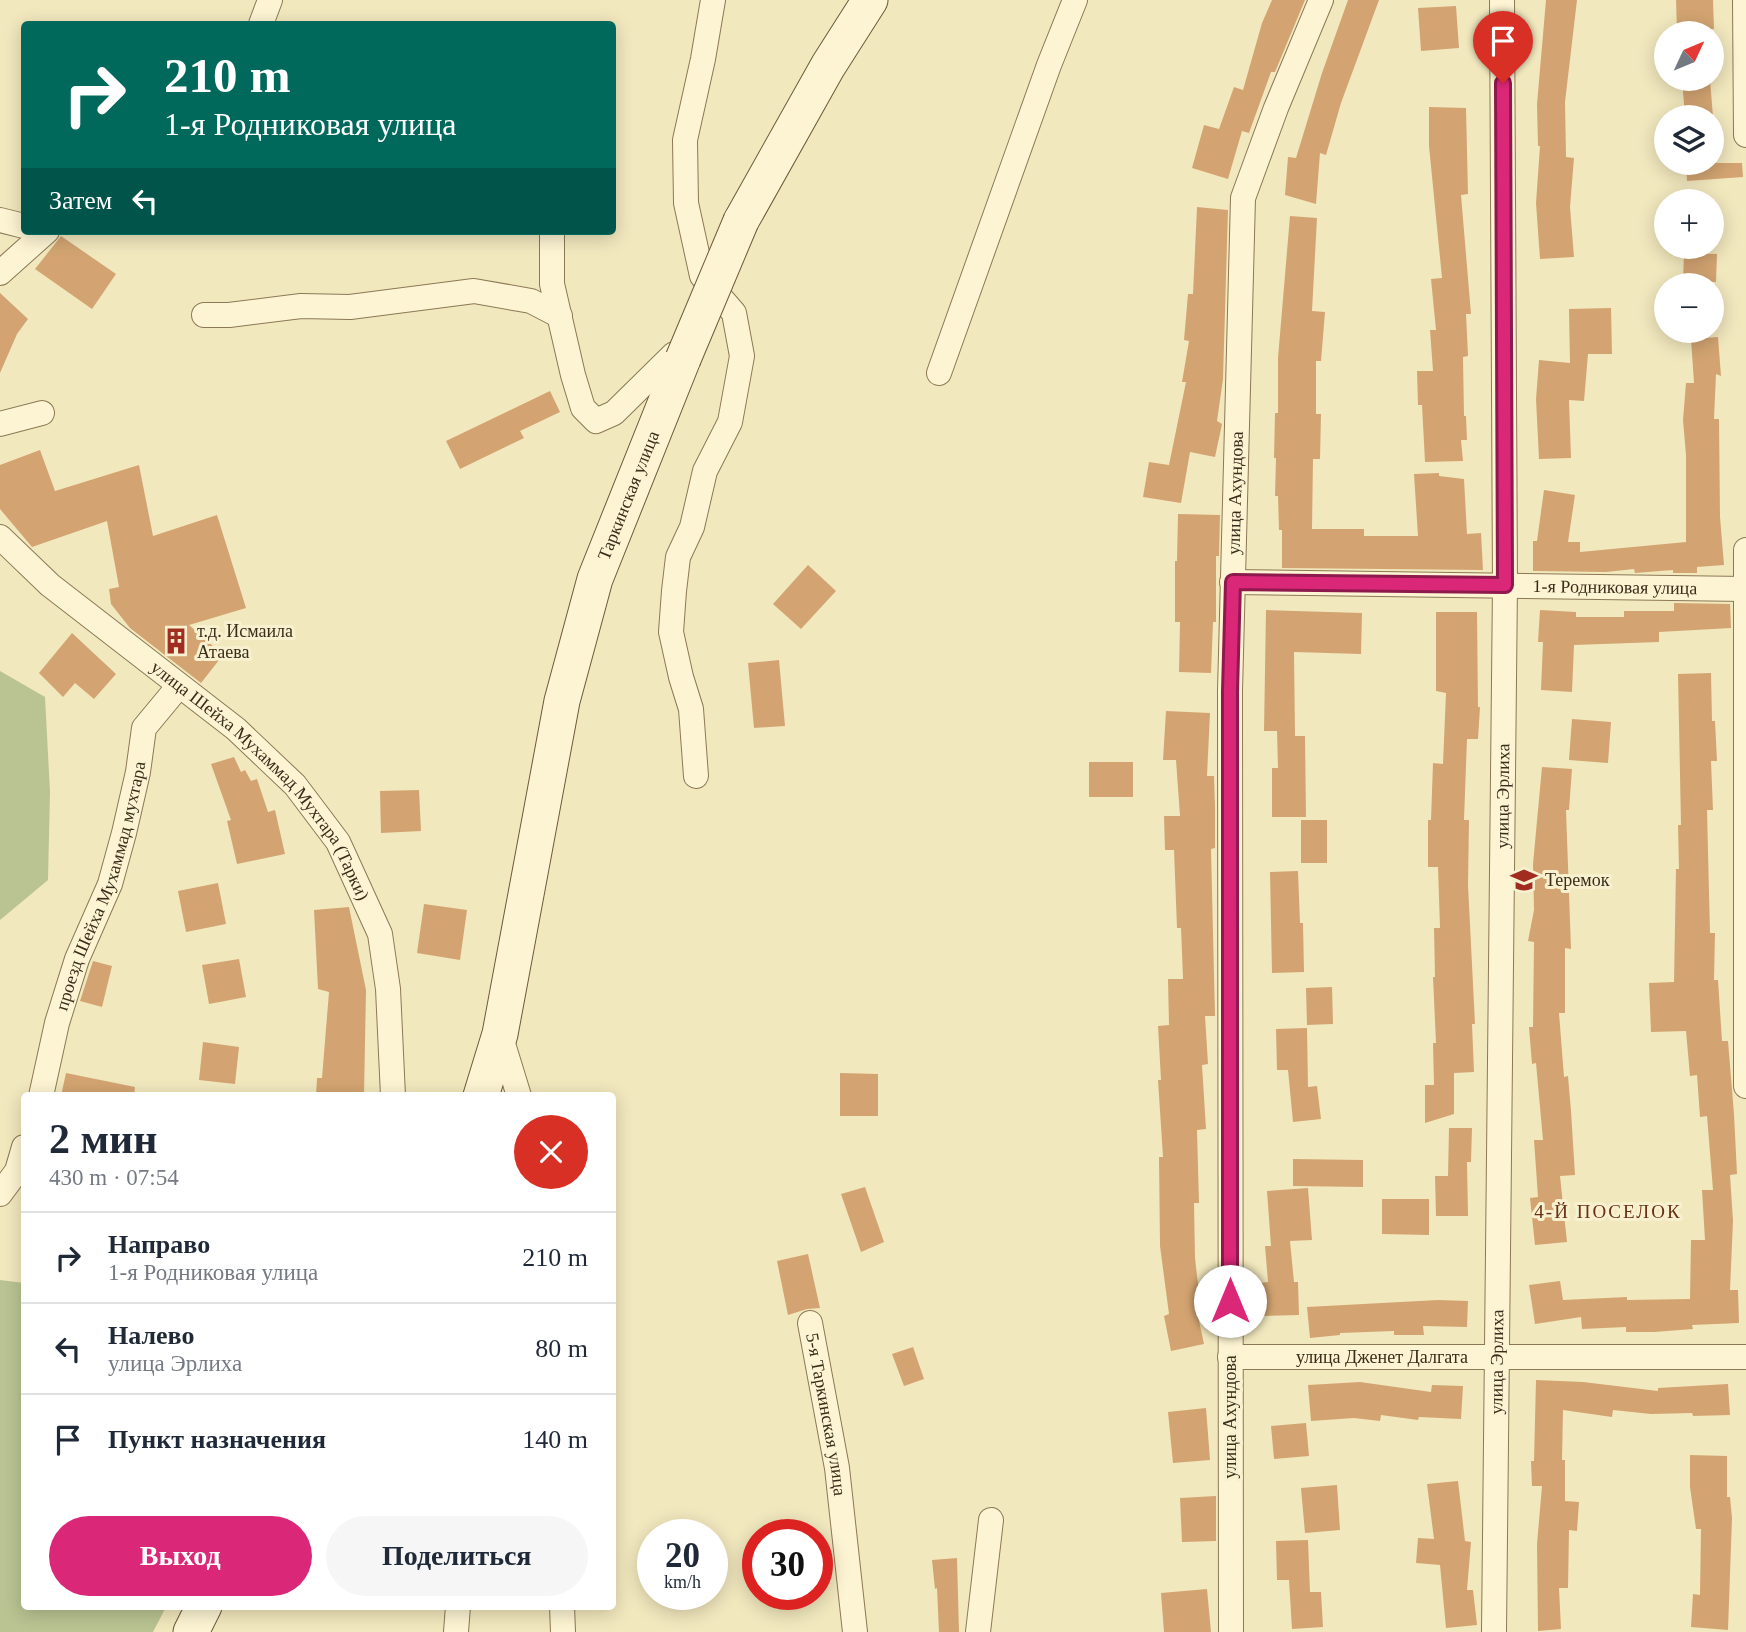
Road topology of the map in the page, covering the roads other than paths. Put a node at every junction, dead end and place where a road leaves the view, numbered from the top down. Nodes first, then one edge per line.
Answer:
1 (270, 0) edge
2 (713, 0) edge
3 (870, 0) edge
4 (1075, 0) edge
5 (1321, 0) edge
6 (1502, 0) edge
7 (1745, 0) edge
8 (262, 21) edge
9 (1746, 135) edge
10 (0, 220) edge
11 (21, 225) edge
12 (43, 235) edge
13 (552, 235) edge
14 (0, 273) edge
15 (204, 315) dead end
16 (560, 316) junction
17 (683, 359) junction
18 (939, 373) dead end
19 (42, 413) dead end
20 (0, 424) edge
21 (0, 537) edge
22 (1746, 550) edge
23 (1233, 582) junction
24 (1505, 585) junction
25 (1746, 589) edge
26 (178, 687) junction
27 (696, 776) dead end
28 (500, 1034) junction
29 (1746, 1086) edge
30 (42, 1092) edge
31 (393, 1092) edge
32 (482, 1092) edge
33 (518, 1092) edge
34 (21, 1157) edge
35 (0, 1194) edge
36 (810, 1323) dead end
37 (1230, 1357) junction
38 (1746, 1357) edge
39 (1496, 1358) junction
40 (991, 1520) dead end
41 (202, 1610) edge
42 (458, 1610) edge
43 (562, 1610) edge
44 (191, 1632) edge
45 (456, 1632) edge
46 (563, 1632) edge
47 (855, 1632) edge
48 (978, 1632) edge
49 (1231, 1632) edge
50 (1494, 1632) edge

1 - 8 street
2 - 27 street
3 - 17 street, Таркинская улица, bridge
4 - 18 street
5 - 23 street, улица Ахундова
6 - 24 street, улица Эрлиха
7 - 9 street
10 - 11 street
12 - 14 street
13 - 16 street
15 - 16 street
16 - 17 street
17 - 28 street, Таркинская улица
19 - 20 street
21 - 26 street, улица Шейха Мухаммад Мухтара (Тарки)
22 - 25 street
23 - 24 street, 1-я Родниковая улица
23 - 37 street, улица Ахундова
24 - 25 street, 1-я Родниковая улица
24 - 39 street, улица Эрлиха
25 - 29 street
26 - 30 street, проезд Шейха Мухаммад мухтара
26 - 31 street, улица Шейха Мухаммад Мухтара (Тарки)
28 - 32 street
28 - 33 street
34 - 35 street
36 - 47 street, 5-я Таркинская улица
37 - 39 street, улица Дженет Далгата
37 - 49 street, улица Ахундова
38 - 39 street, улица Дженет Далгата
39 - 50 street, улица Эрлиха
40 - 48 street
41 - 44 street
42 - 45 street
43 - 46 street

